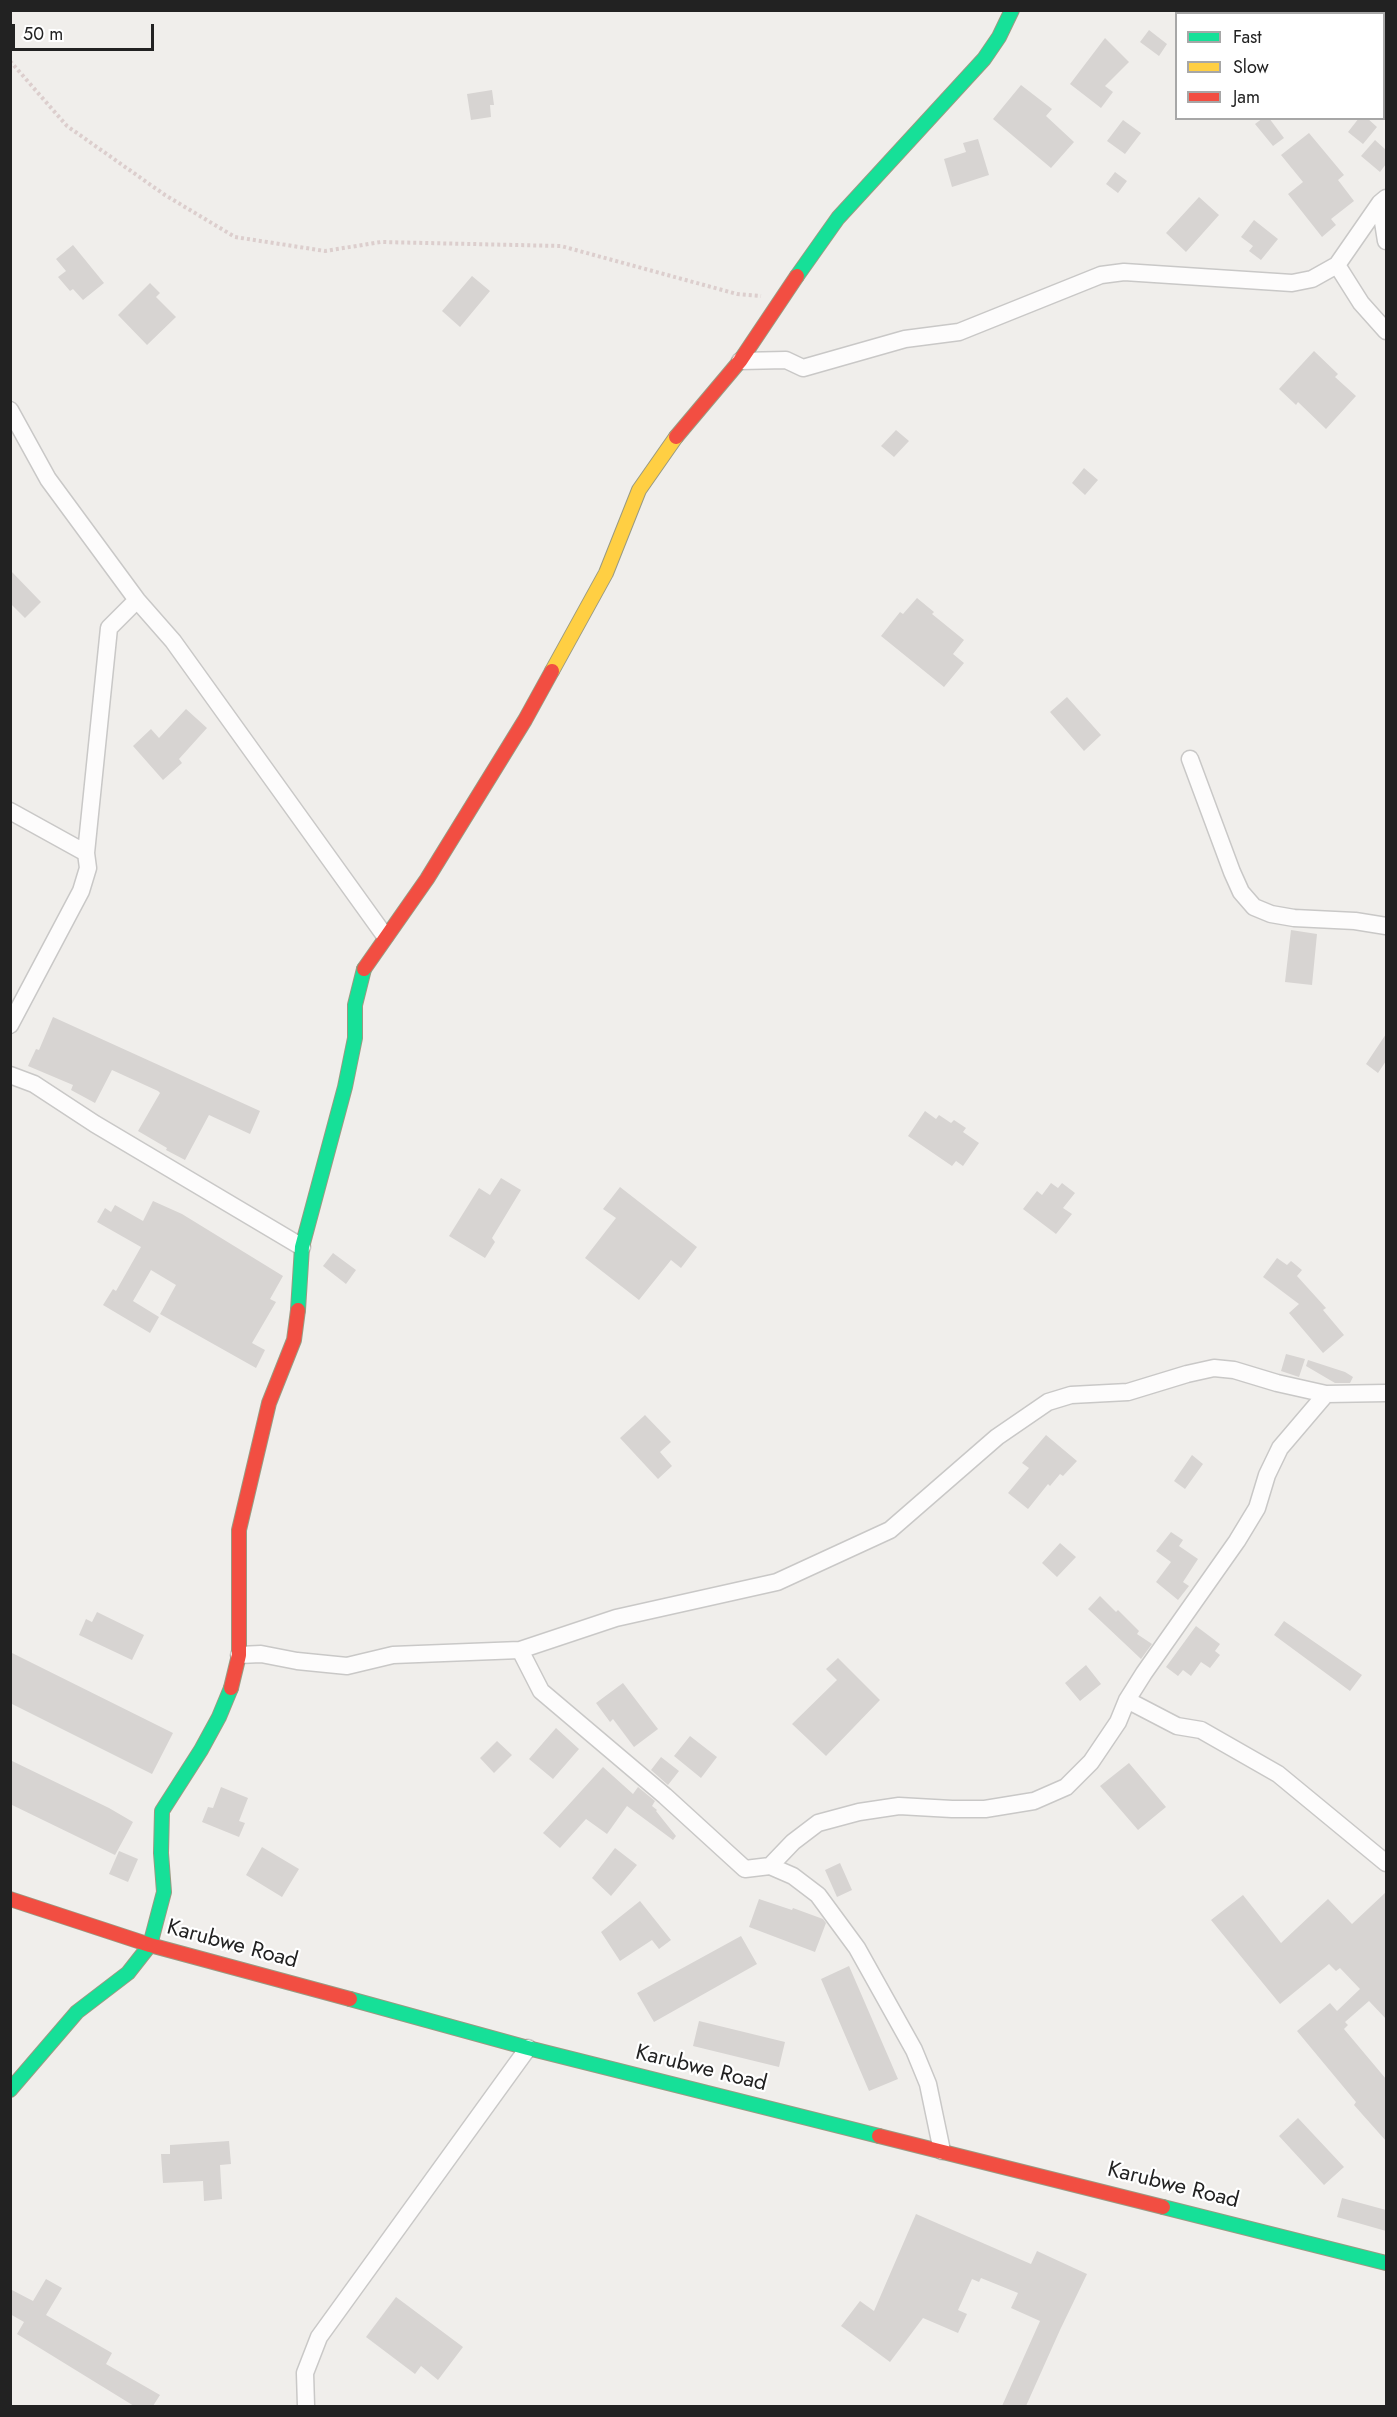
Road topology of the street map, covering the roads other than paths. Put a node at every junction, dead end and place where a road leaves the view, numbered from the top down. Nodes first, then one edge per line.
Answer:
1 (1012, 10) edge
2 (1383, 201) edge
3 (1386, 241) edge
4 (1337, 265) junction
5 (1386, 331) edge
6 (740, 361) junction
7 (10, 410) edge
8 (137, 600) junction
9 (1190, 759) dead end
10 (10, 811) edge
11 (86, 853) junction
12 (1386, 926) edge
13 (385, 936) junction
14 (10, 1025) edge
15 (10, 1075) edge
16 (302, 1248) junction
17 (1386, 1393) edge
18 (1326, 1394) junction
19 (520, 1650) junction
20 (239, 1655) junction
21 (1127, 1700) junction
22 (1386, 1863) edge
23 (770, 1866) junction
24 (10, 1899) edge
25 (150, 1945) junction
26 (528, 2048) junction
27 (10, 2090) edge
28 (942, 2151) junction
29 (1386, 2263) edge
30 (306, 2406) edge

1 - 6 street
2 - 3 street
2 - 4 street
4 - 5 street
4 - 6 street
6 - 13 street
7 - 8 street
8 - 11 street
8 - 13 street
9 - 12 street
10 - 11 street
11 - 14 street
13 - 16 street
15 - 16 street
16 - 20 street
17 - 18 street
18 - 19 street
18 - 21 street
19 - 20 street
19 - 23 street
20 - 25 street
21 - 22 street
21 - 23 street
23 - 28 street
24 - 25 street, Karubwe Road
25 - 26 street, Karubwe Road
25 - 27 street
26 - 28 street, Karubwe Road
26 - 30 street
28 - 29 street, Karubwe Road

